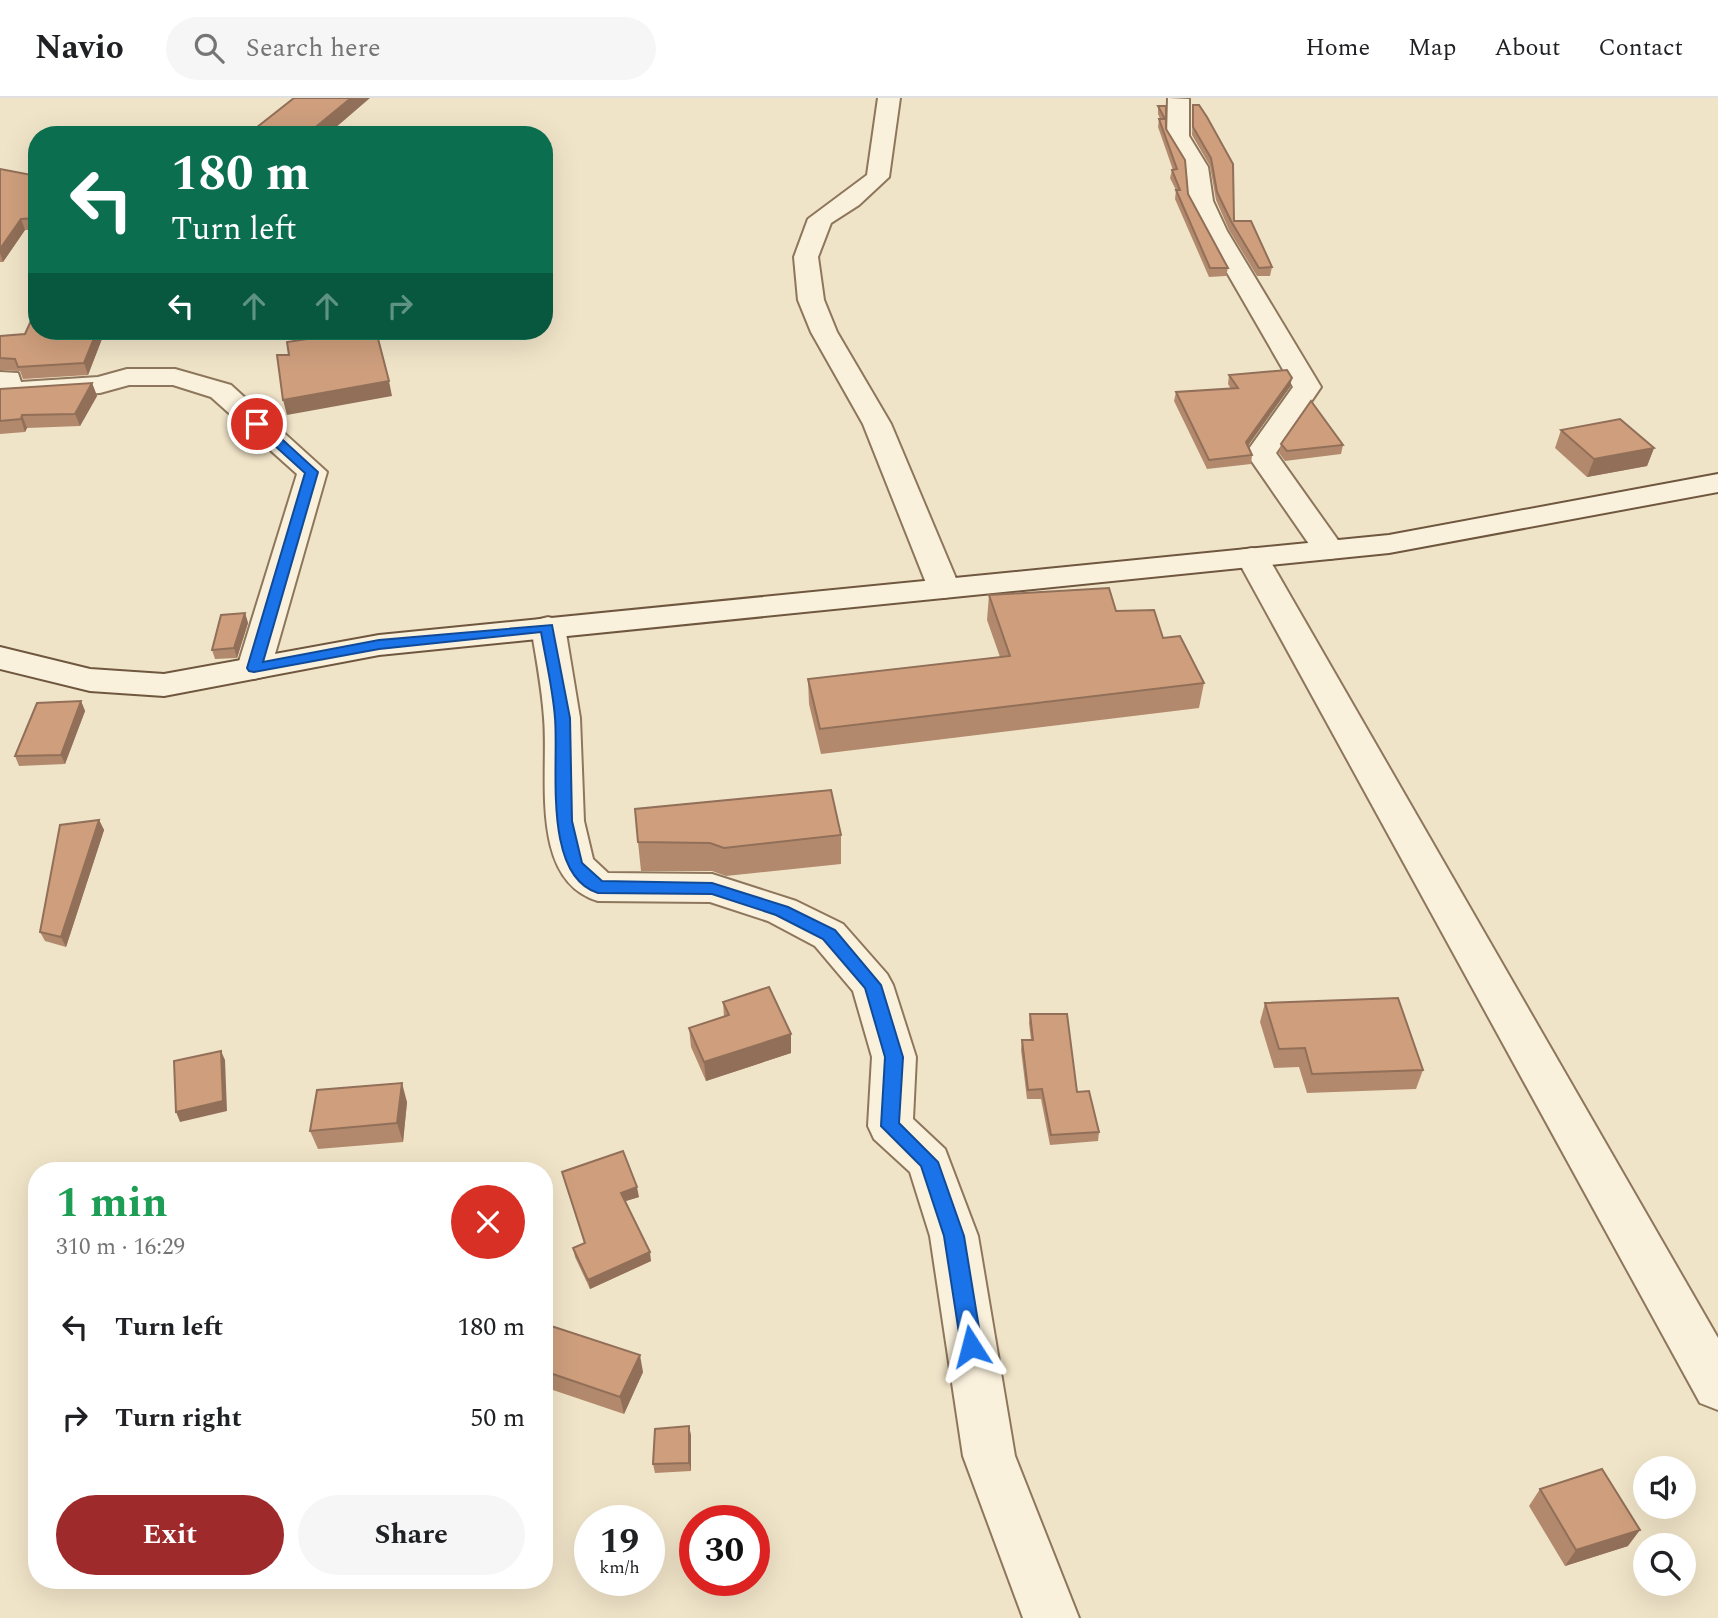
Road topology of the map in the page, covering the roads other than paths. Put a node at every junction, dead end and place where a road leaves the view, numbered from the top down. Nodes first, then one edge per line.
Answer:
1 (889, 98) edge
2 (1178, 99) edge
3 (0, 380) edge
4 (1718, 483) edge
5 (1329, 550) junction
6 (1252, 558) junction
7 (944, 588) junction
8 (548, 628) junction
9 (0, 658) edge
10 (254, 668) junction
11 (1718, 1386) edge
12 (1051, 1618) edge

1 - 7 street
2 - 5 street
3 - 10 street
4 - 5 street
5 - 6 street
6 - 7 street
6 - 11 street
7 - 8 street
8 - 10 street
8 - 12 street
9 - 10 street

